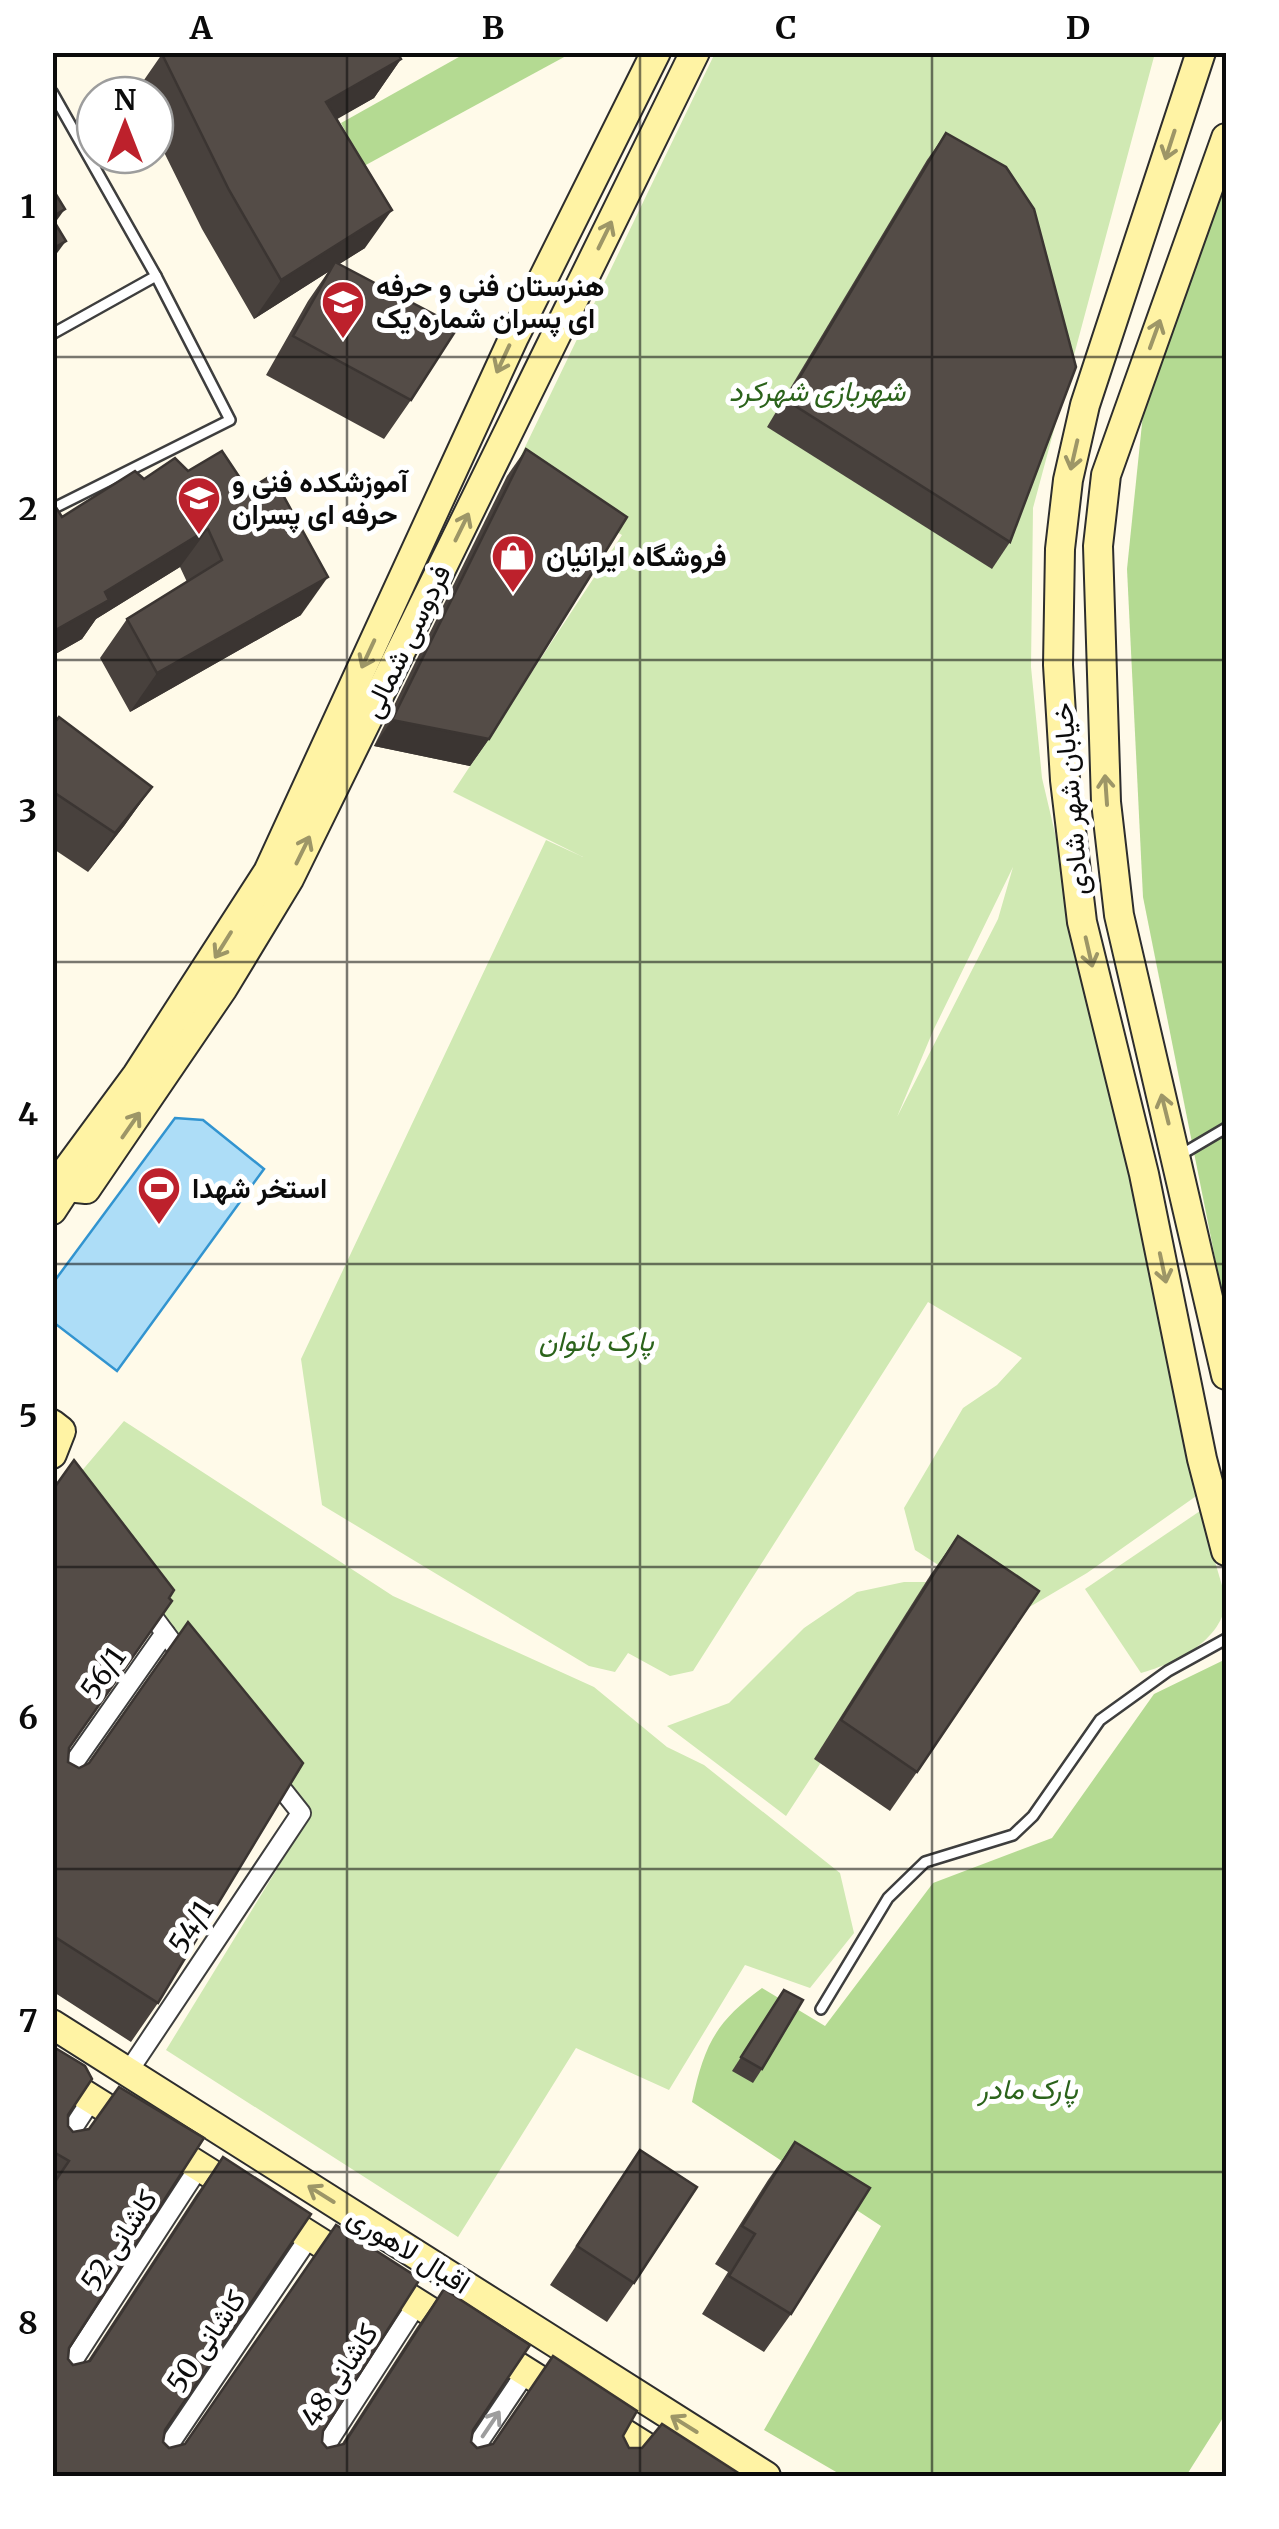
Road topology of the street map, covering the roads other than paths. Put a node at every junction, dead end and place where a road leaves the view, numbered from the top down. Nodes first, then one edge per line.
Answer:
1 (656, 52) edge
2 (695, 52) edge
3 (1200, 52) edge
4 (52, 92) edge
5 (1226, 138) edge
6 (156, 276) junction
7 (52, 334) edge
8 (52, 510) edge
9 (1226, 1128) edge
10 (1177, 1158) junction
11 (60, 1199) edge
12 (1226, 1375) edge
13 (52, 1424) edge
14 (52, 1454) edge
15 (1226, 1550) edge
16 (132, 1587) edge
17 (165, 1632) junction
18 (1226, 1639) edge
19 (198, 1677) edge
20 (254, 1752) edge
21 (52, 1794) edge
22 (821, 2009) dead end
23 (52, 2024) edge
24 (128, 2072) junction
25 (52, 2074) edge
26 (92, 2099) junction
27 (52, 2160) edge
28 (199, 2166) junction
29 (310, 2236) junction
30 (417, 2304) junction
31 (577, 2356) junction
32 (526, 2372) junction
33 (556, 2391) junction
34 (52, 2393) edge
35 (148, 2476) edge
36 (306, 2476) edge
37 (456, 2476) edge
38 (692, 2476) edge
39 (766, 2476) edge

1 -> 11 main road, فردوسی شمالی
11 -> 2 main road, فردوسی شمالی
3 -> 15 main road, خیابان شهر شادی
4 - 6 lane
10 -> 5 main road, خیابان شهر شادی
6 - 7 lane
6 - 8 lane
9 - 10 lane
10 - 12 main road, خیابان شهر شادی
13 - 14 main road
16 - 17 street
17 - 19 street
17 - 21 street, 56/1
18 - 22 lane
20 - 24 street, 54/1
23 - 24 main road, اقبال لاهوری
31 -> 24 main road, اقبال لاهوری
25 - 26 main road, اقبال لاهوری
26 - 27 street
26 - 28 main road, اقبال لاهوری
28 - 29 main road, اقبال لاهوری
28 - 34 street, کاشانی 52
29 - 30 main road, اقبال لاهوری
29 - 35 street, کاشانی 50
30 - 32 main road, اقبال لاهوری
30 - 36 street, کاشانی 48
31 - 33 main road
39 -> 31 main road, اقبال لاهوری
32 - 33 main road, اقبال لاهوری
37 -> 32 street
33 - 38 main road, اقبال لاهوری

